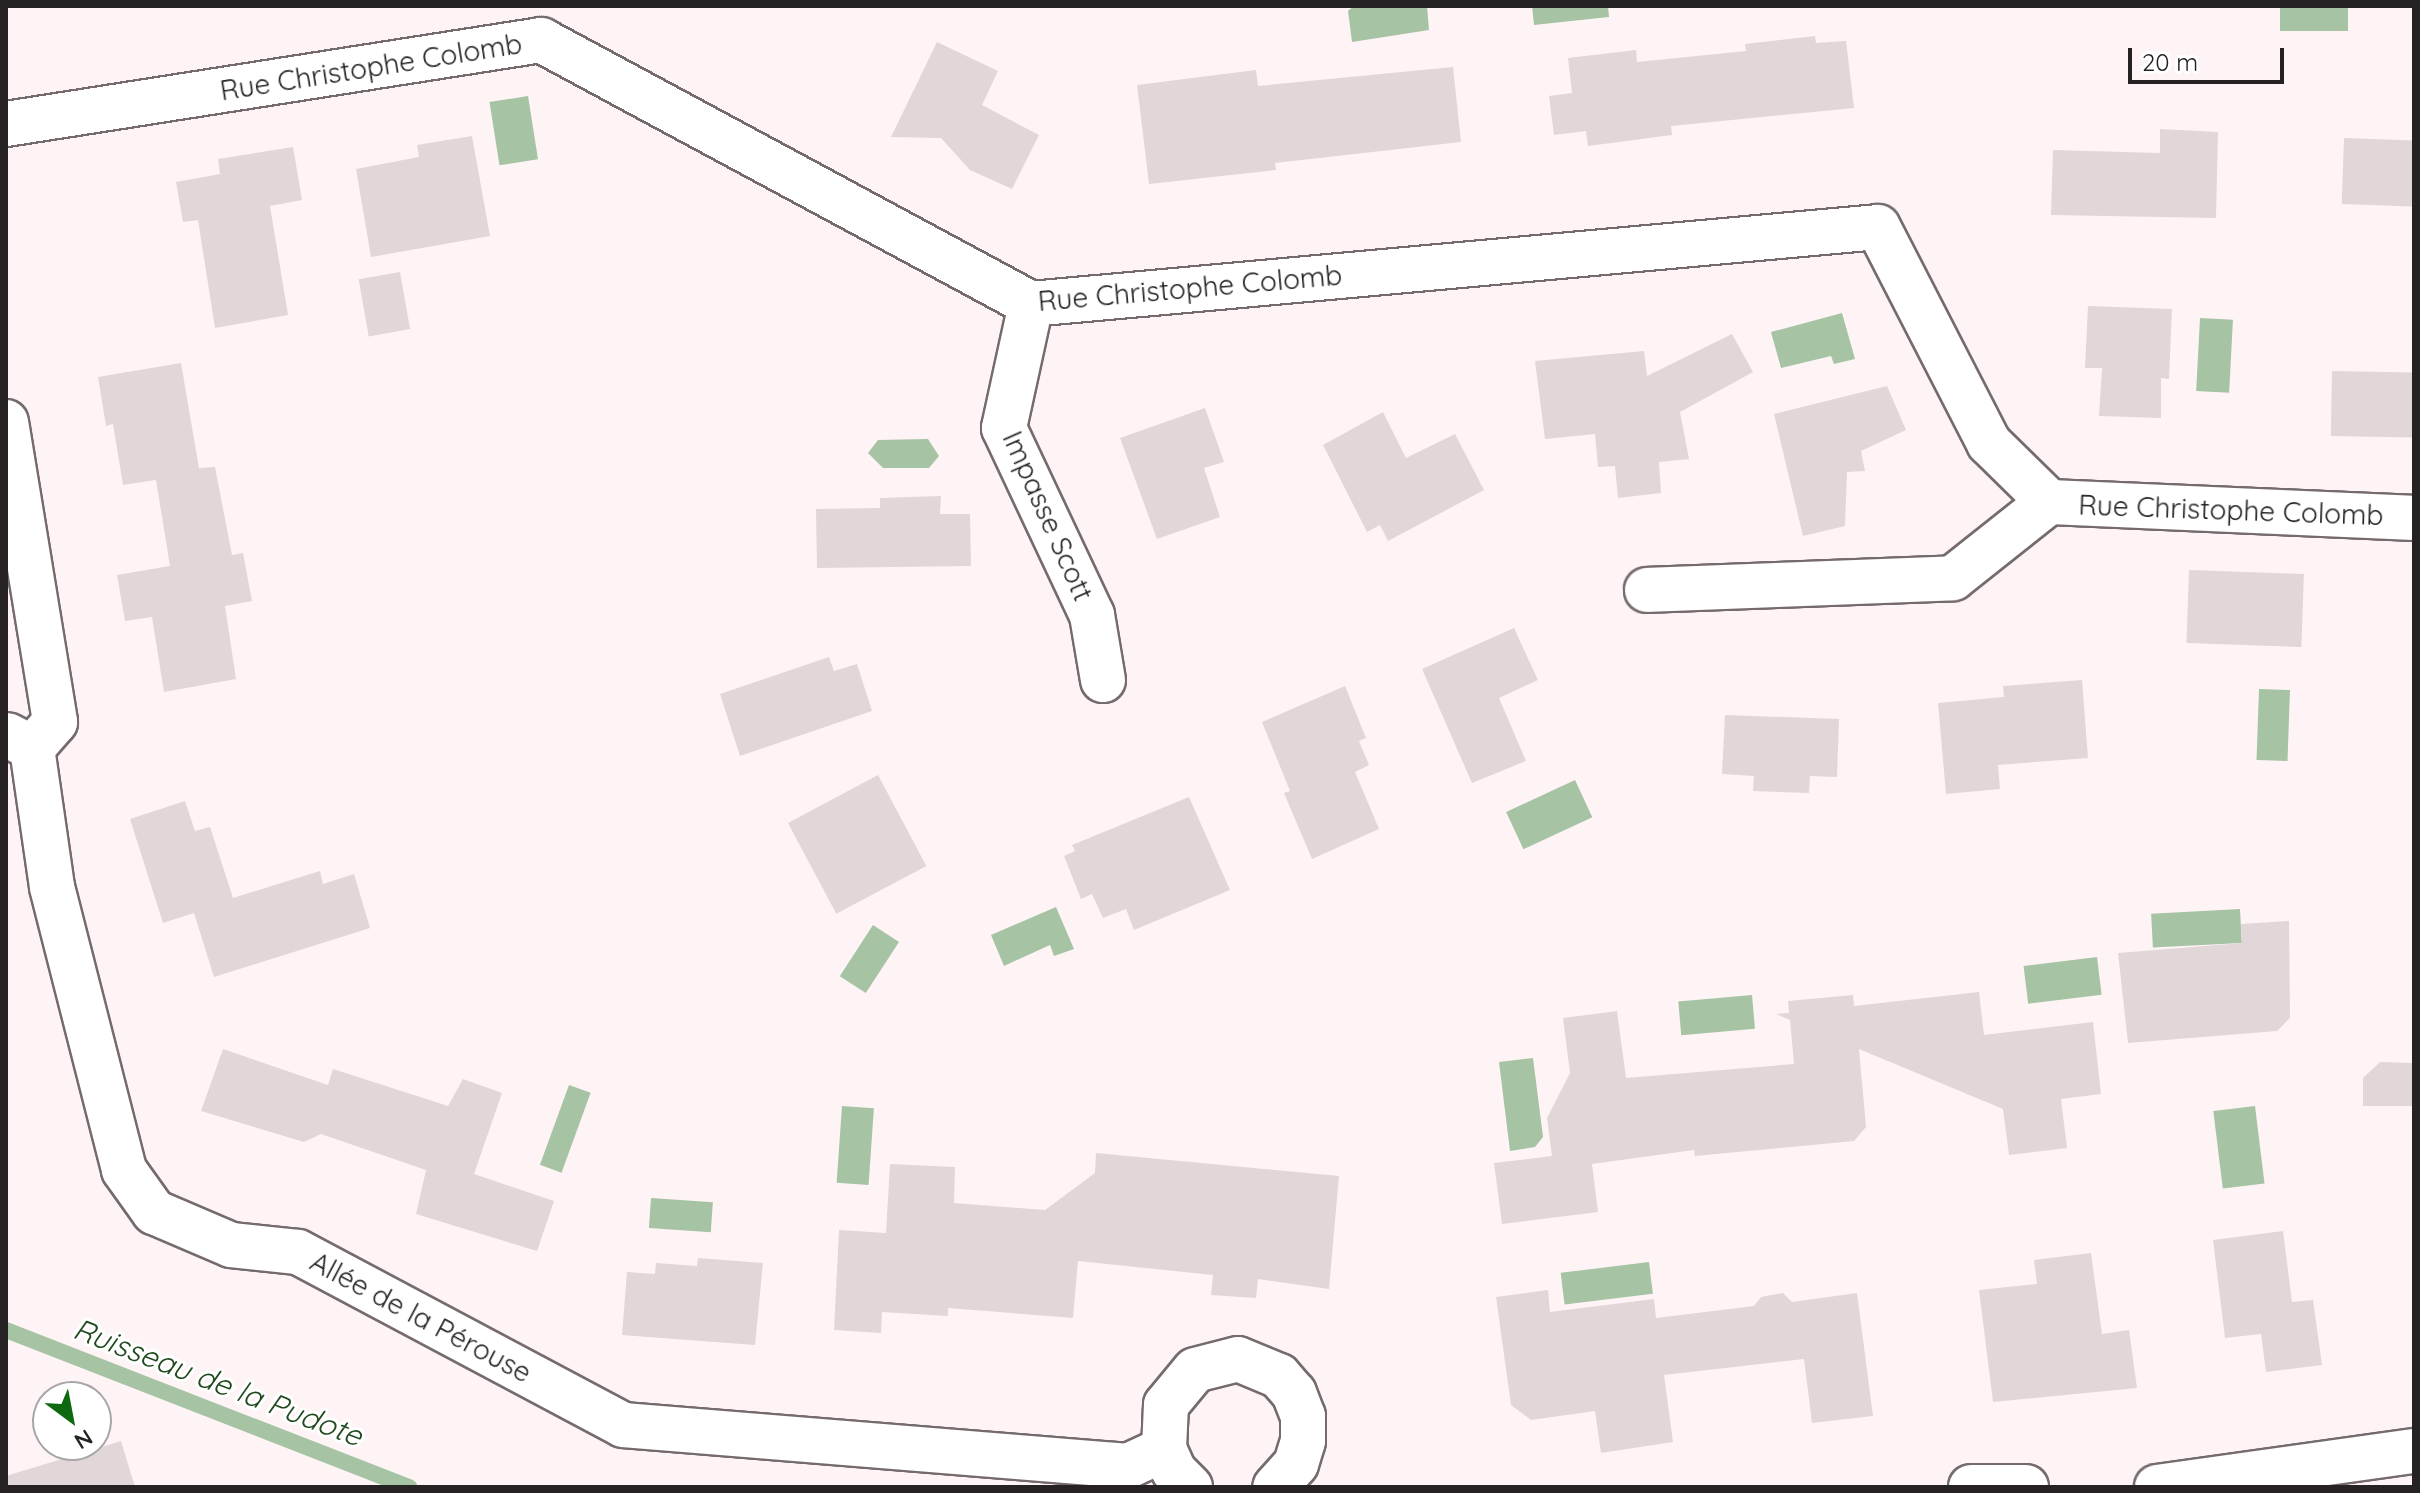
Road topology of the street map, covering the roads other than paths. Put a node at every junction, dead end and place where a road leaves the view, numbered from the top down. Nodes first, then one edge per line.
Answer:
1 (6, 124) edge
2 (1031, 304) junction
3 (6, 422) edge
4 (12, 500) edge
5 (2049, 502) junction
6 (2414, 518) edge
7 (1647, 590) dead end
8 (1103, 680) dead end
9 (31, 734) edge
10 (1164, 1449) junction
11 (2414, 1451) edge
12 (1190, 1487) edge
13 (1275, 1487) edge
14 (1971, 1487) edge
15 (2026, 1487) edge
16 (2157, 1487) edge

1 - 2 street, Rue Christophe Colomb
2 - 5 street, Rue Christophe Colomb
2 - 8 street, Impasse Scott
3 - 4 street, Allée de la Pérouse
4 - 9 street, Allée de la Pérouse
5 - 6 street, Rue Christophe Colomb
5 - 7 street, Rue Christophe Colomb
9 - 10 street, Allée de la Pérouse
10 - 12 street
10 - 13 street
11 - 16 street
14 - 15 street

